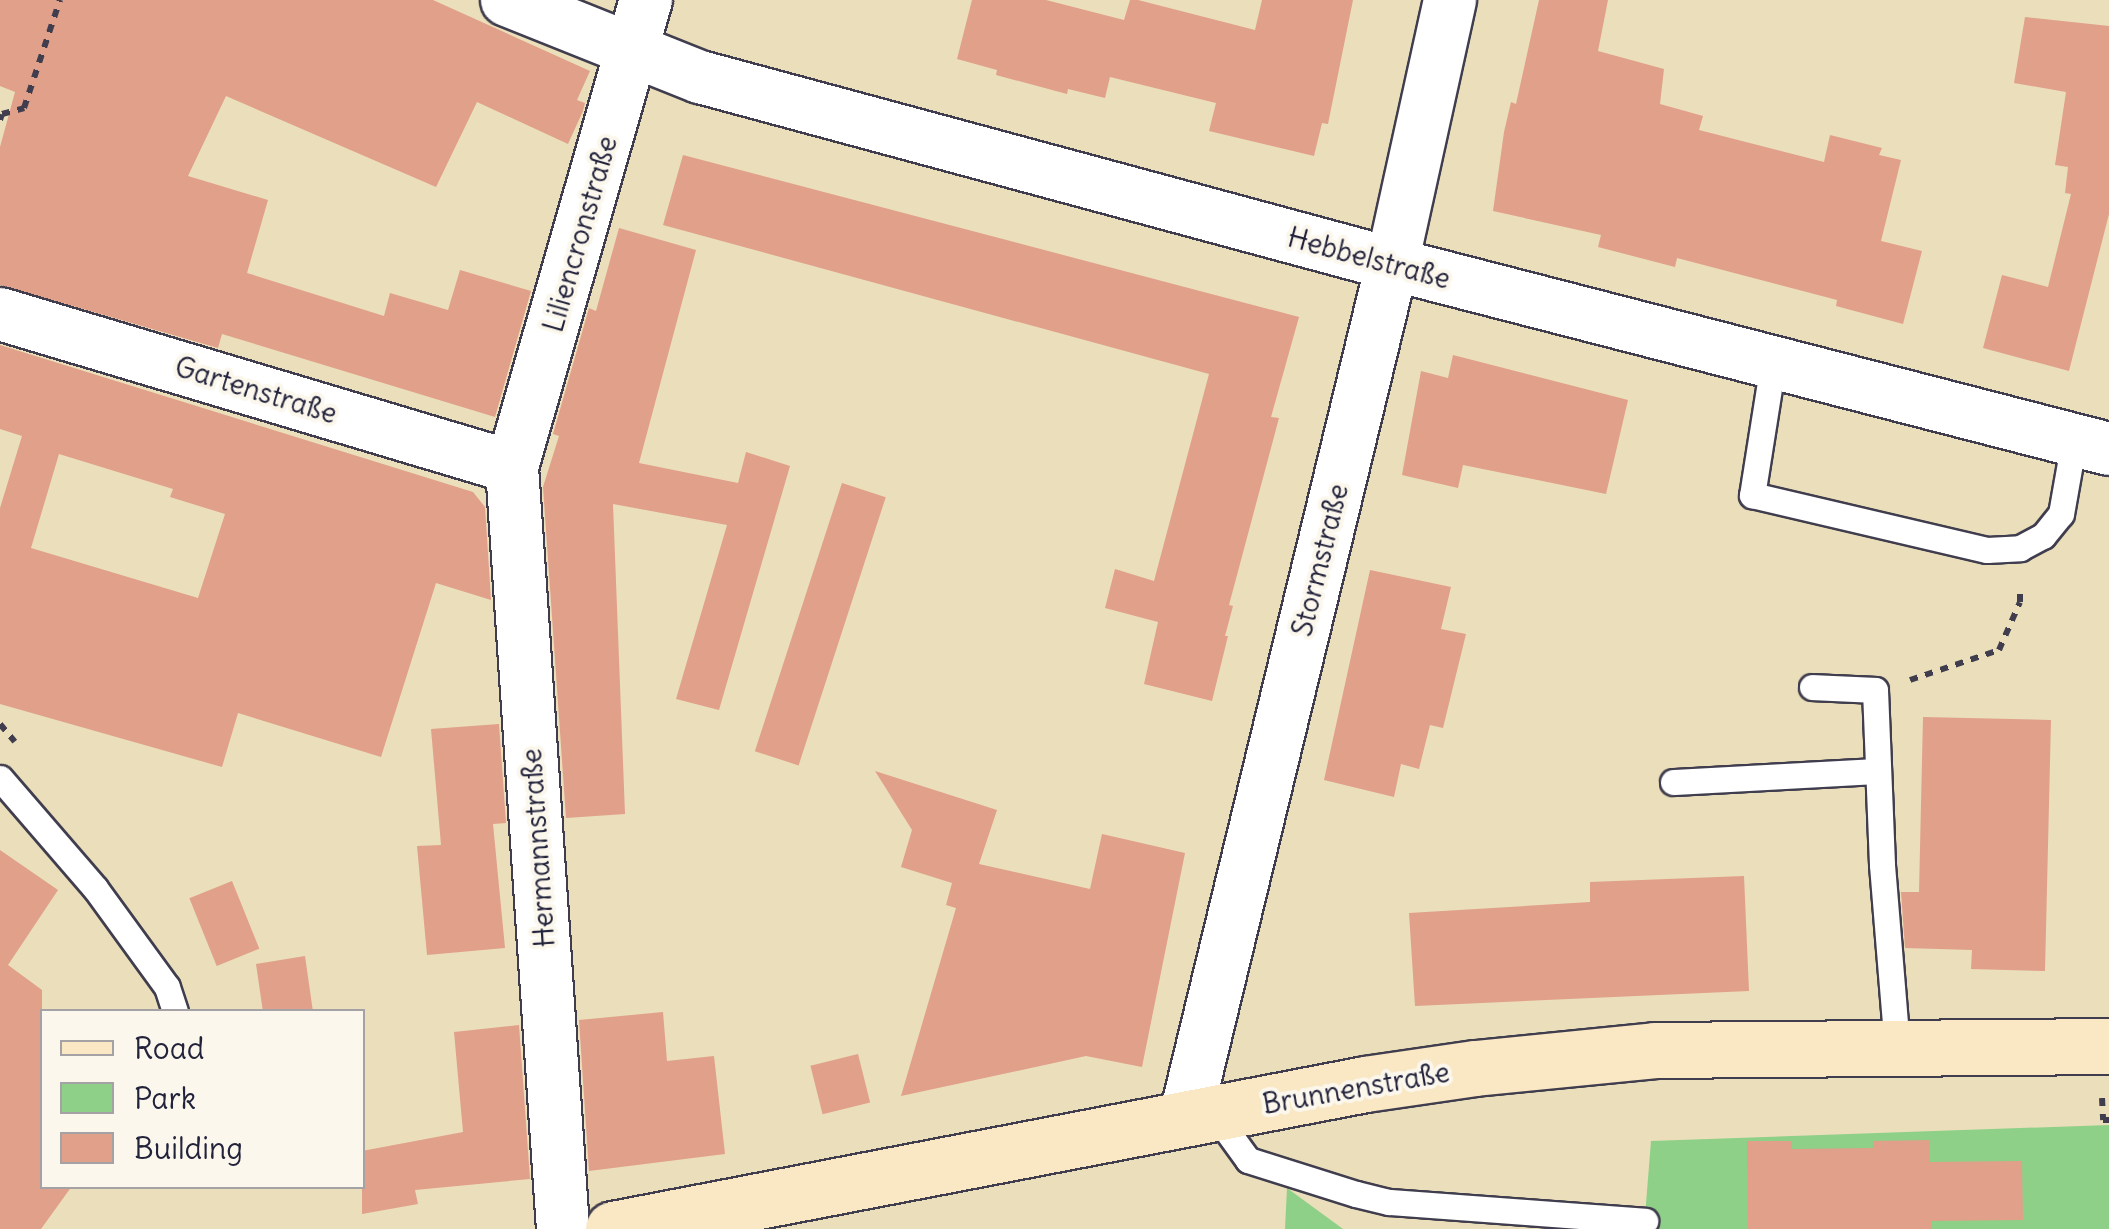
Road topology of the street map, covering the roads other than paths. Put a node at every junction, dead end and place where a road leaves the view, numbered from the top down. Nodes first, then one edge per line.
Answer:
1 (507, 0) edge
2 (646, 0) edge
3 (1450, 0) edge
4 (632, 52) junction
5 (1392, 264) junction
6 (0, 314) edge
7 (1773, 363) junction
8 (2091, 445) edge
9 (512, 467) junction
10 (1812, 686) dead end
11 (1878, 771) junction
12 (0, 778) edge
13 (1673, 782) dead end
14 (174, 1009) edge
15 (2109, 1046) edge
16 (1897, 1048) junction
17 (1200, 1116) junction
18 (1644, 1221) dead end
19 (563, 1229) edge
20 (613, 1229) edge

1 - 4 street, Hebbelstraße
2 - 4 street, Liliencronstraße
3 - 5 street, Stormstraße
4 - 5 street, Hebbelstraße
4 - 9 street, Liliencronstraße
5 - 7 street, Hebbelstraße
5 - 17 street, Stormstraße
6 - 9 street, Gartenstraße
7 - 8 street, Hebbelstraße
7 - 8 lane
9 - 19 street, Hermannstraße
10 - 11 lane
11 - 13 lane
11 - 16 lane
12 - 14 lane
15 - 16 street, Brunnenstraße
16 - 17 street, Brunnenstraße
17 - 18 lane
17 - 20 street, Brunnenstraße

